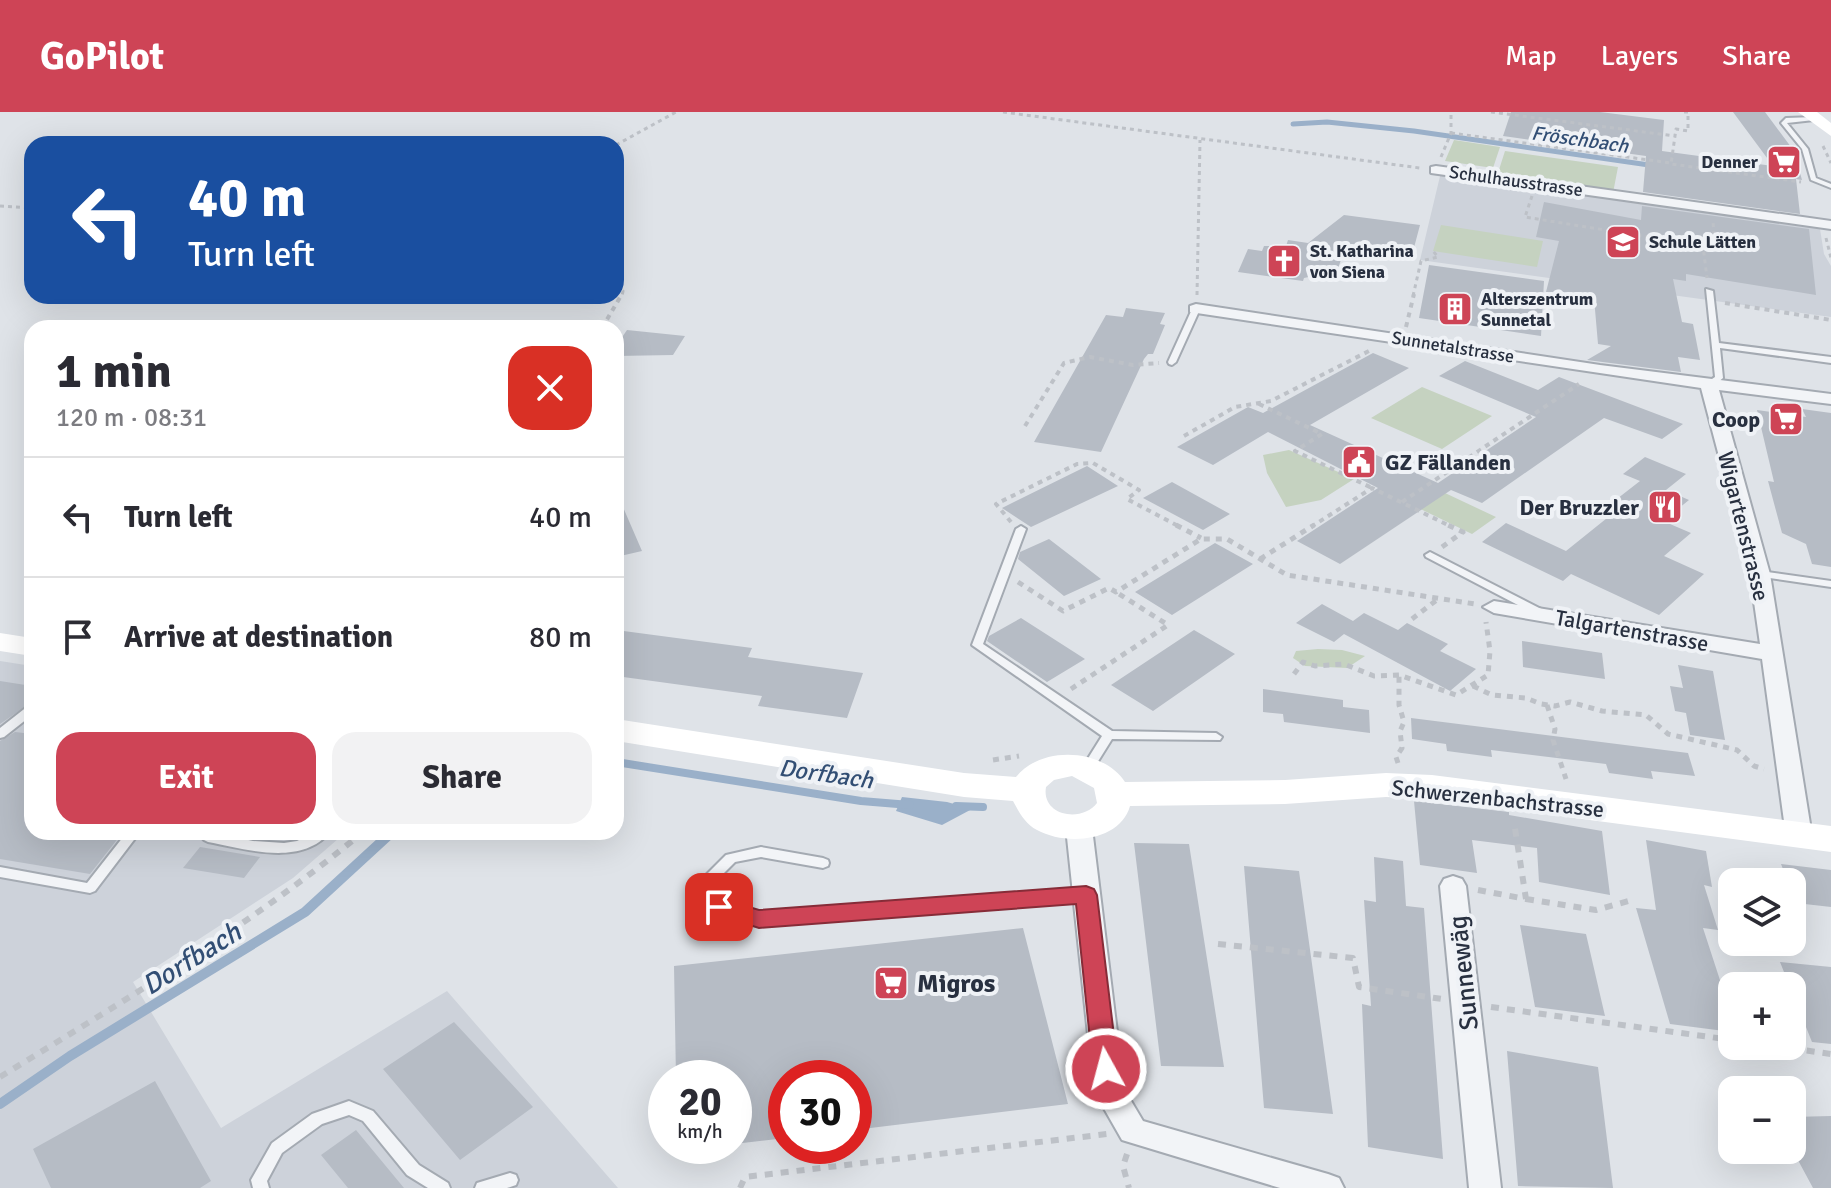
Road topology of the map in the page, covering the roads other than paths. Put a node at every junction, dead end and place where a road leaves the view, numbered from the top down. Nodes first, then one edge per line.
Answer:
1 (1821, 123) edge
2 (1436, 170) road end
3 (1831, 186) edge
4 (1831, 225) edge
5 (1709, 296) road end
6 (1196, 309) joint
7 (1715, 345) junction
8 (1831, 360) edge
9 (1172, 362) road end
10 (1709, 385) junction
11 (1831, 399) edge
12 (1021, 529) road end
13 (1430, 555) road end
14 (1760, 574) junction
15 (1831, 584) edge
16 (1489, 606) road end
17 (1545, 615) junction
18 (0, 642) edge
19 (24, 646) edge
20 (1770, 653) junction
21 (24, 715) edge
22 (624, 731) edge
23 (0, 734) edge
24 (1109, 735) junction
25 (1216, 737) dead end
26 (1088, 768) junction
27 (1026, 790) junction
28 (1115, 794) junction
29 (1079, 828) junction
30 (1815, 838) edge
31 (128, 840) edge
32 (230, 840) edge
33 (314, 840) edge
34 (823, 863) dead end
35 (0, 872) edge
36 (1453, 886) road end
37 (1086, 895) junction
38 (510, 1180) dead end
39 (261, 1188) edge
40 (442, 1188) edge
41 (483, 1188) edge
42 (1328, 1188) edge
43 (1485, 1188) edge

1 - 3 lane
2 - 4 street, Schulhausstrasse
5 - 7 lane
6 - 9 lane
6 - 10 street, Sunnetalstrasse
7 - 8 lane
7 - 10 lane
10 - 11 street
10 - 14 street, Wigartenstrasse
12 - 24 lane
13 - 17 lane
14 - 15 lane
14 - 20 street, Wigartenstrasse
16 - 17 street, Talgartenstrasse
17 - 20 street, Talgartenstrasse
18 - 19 main road
20 - 30 street, Wigartenstrasse
21 - 23 lane
22 - 27 main road
24 - 25 lane
24 - 26 lane
26 - 27 main road
26 - 28 main road
27 - 29 main road
28 - 29 main road
28 - 30 main road, Schwerzenbachstrasse
29 - 37 street
31 - 35 lane
32 - 33 lane
34 - 37 lane
36 - 43 street, Sunnewäg
37 - 42 street
38 - 41 lane
39 - 40 lane

